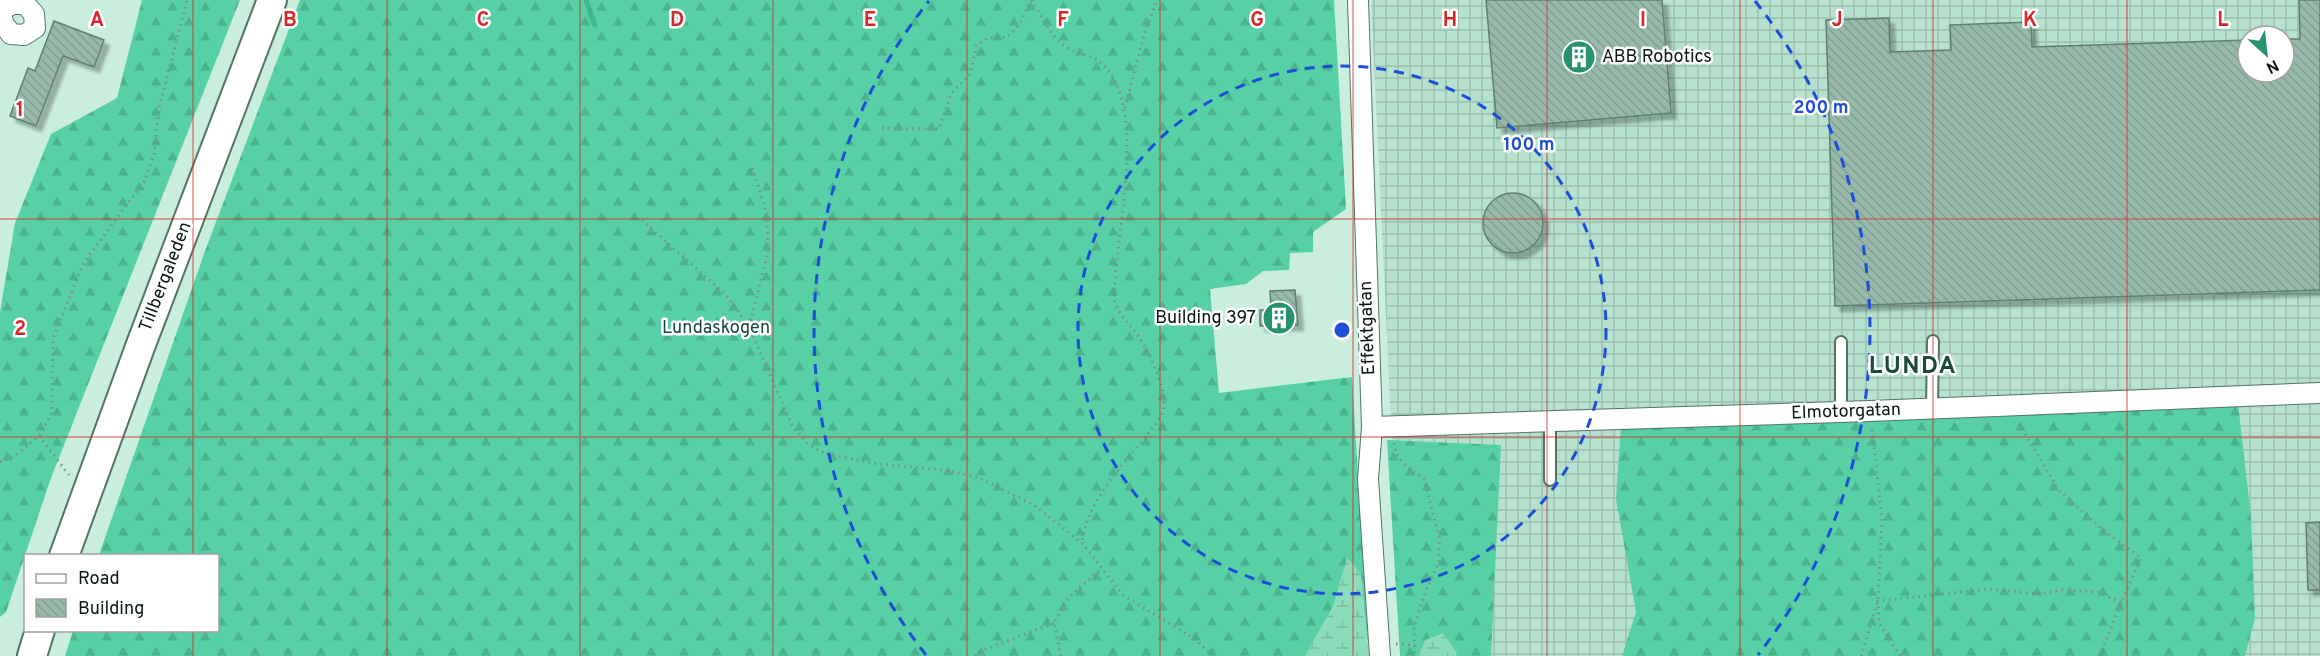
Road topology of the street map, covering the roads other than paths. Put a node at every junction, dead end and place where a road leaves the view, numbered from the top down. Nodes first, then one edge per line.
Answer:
1 (272, 0) edge
2 (1358, 0) edge
3 (1933, 341) dead end
4 (1841, 342) dead end
5 (2320, 393) edge
6 (1932, 409) junction
7 (1842, 412) junction
8 (1550, 422) junction
9 (1372, 427) junction
10 (1550, 480) dead end
11 (64, 554) edge
12 (39, 632) edge
13 (32, 656) edge
14 (1380, 656) edge

1 - 11 main road, Tillbergaleden
2 - 9 street, Effektgatan
3 - 6 lane
4 - 7 lane
5 - 6 street, Elmotorgatan
6 - 7 street, Elmotorgatan
7 - 8 street, Elmotorgatan
8 - 9 street, Elmotorgatan
8 - 10 lane
9 - 14 street, Effektgatan
12 - 13 main road

